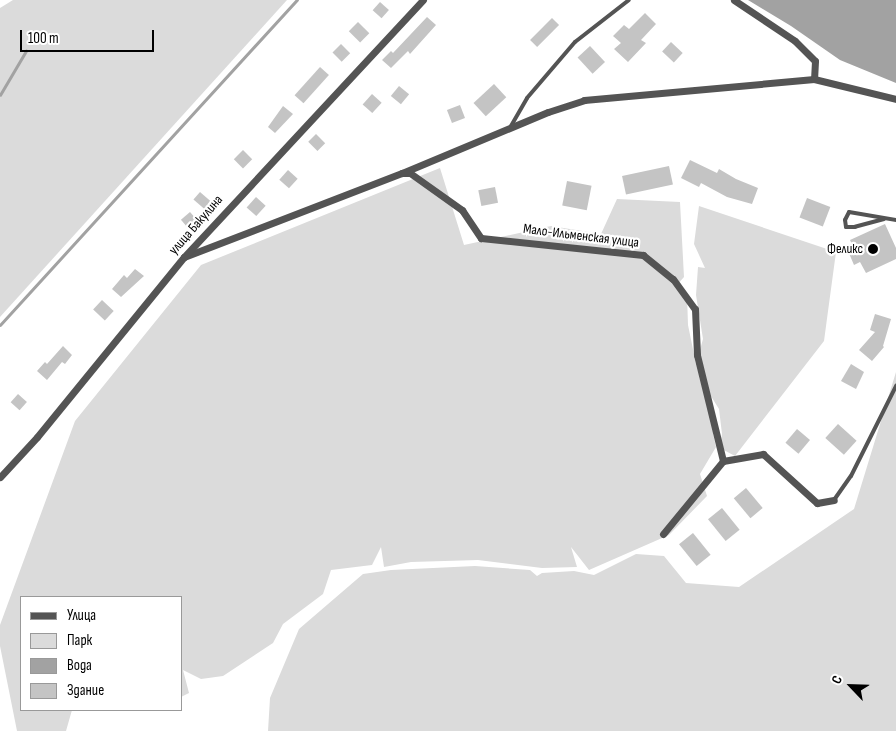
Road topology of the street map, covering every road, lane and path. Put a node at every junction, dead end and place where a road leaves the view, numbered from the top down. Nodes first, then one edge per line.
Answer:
1 (423, 0) edge
2 (629, 0) edge
3 (734, 0) edge
4 (814, 78) junction
5 (896, 99) edge
6 (511, 126) junction
7 (402, 173) junction
8 (884, 219) junction
9 (896, 220) edge
10 (184, 257) junction
11 (896, 386) edge
12 (723, 461) junction
13 (0, 476) edge
14 (834, 500) joint
15 (663, 534) dead end

1 - 10 street, улица Бакулина
2 - 6 lane
3 - 4 street
4 - 5 street
4 - 6 street
6 - 7 street
7 - 10 street
7 - 12 street, Мало-Ильменская улица
8 - 8 lane
8 - 9 lane
10 - 13 street, улица Бакулина
11 - 14 lane
12 - 14 street
12 - 15 street

